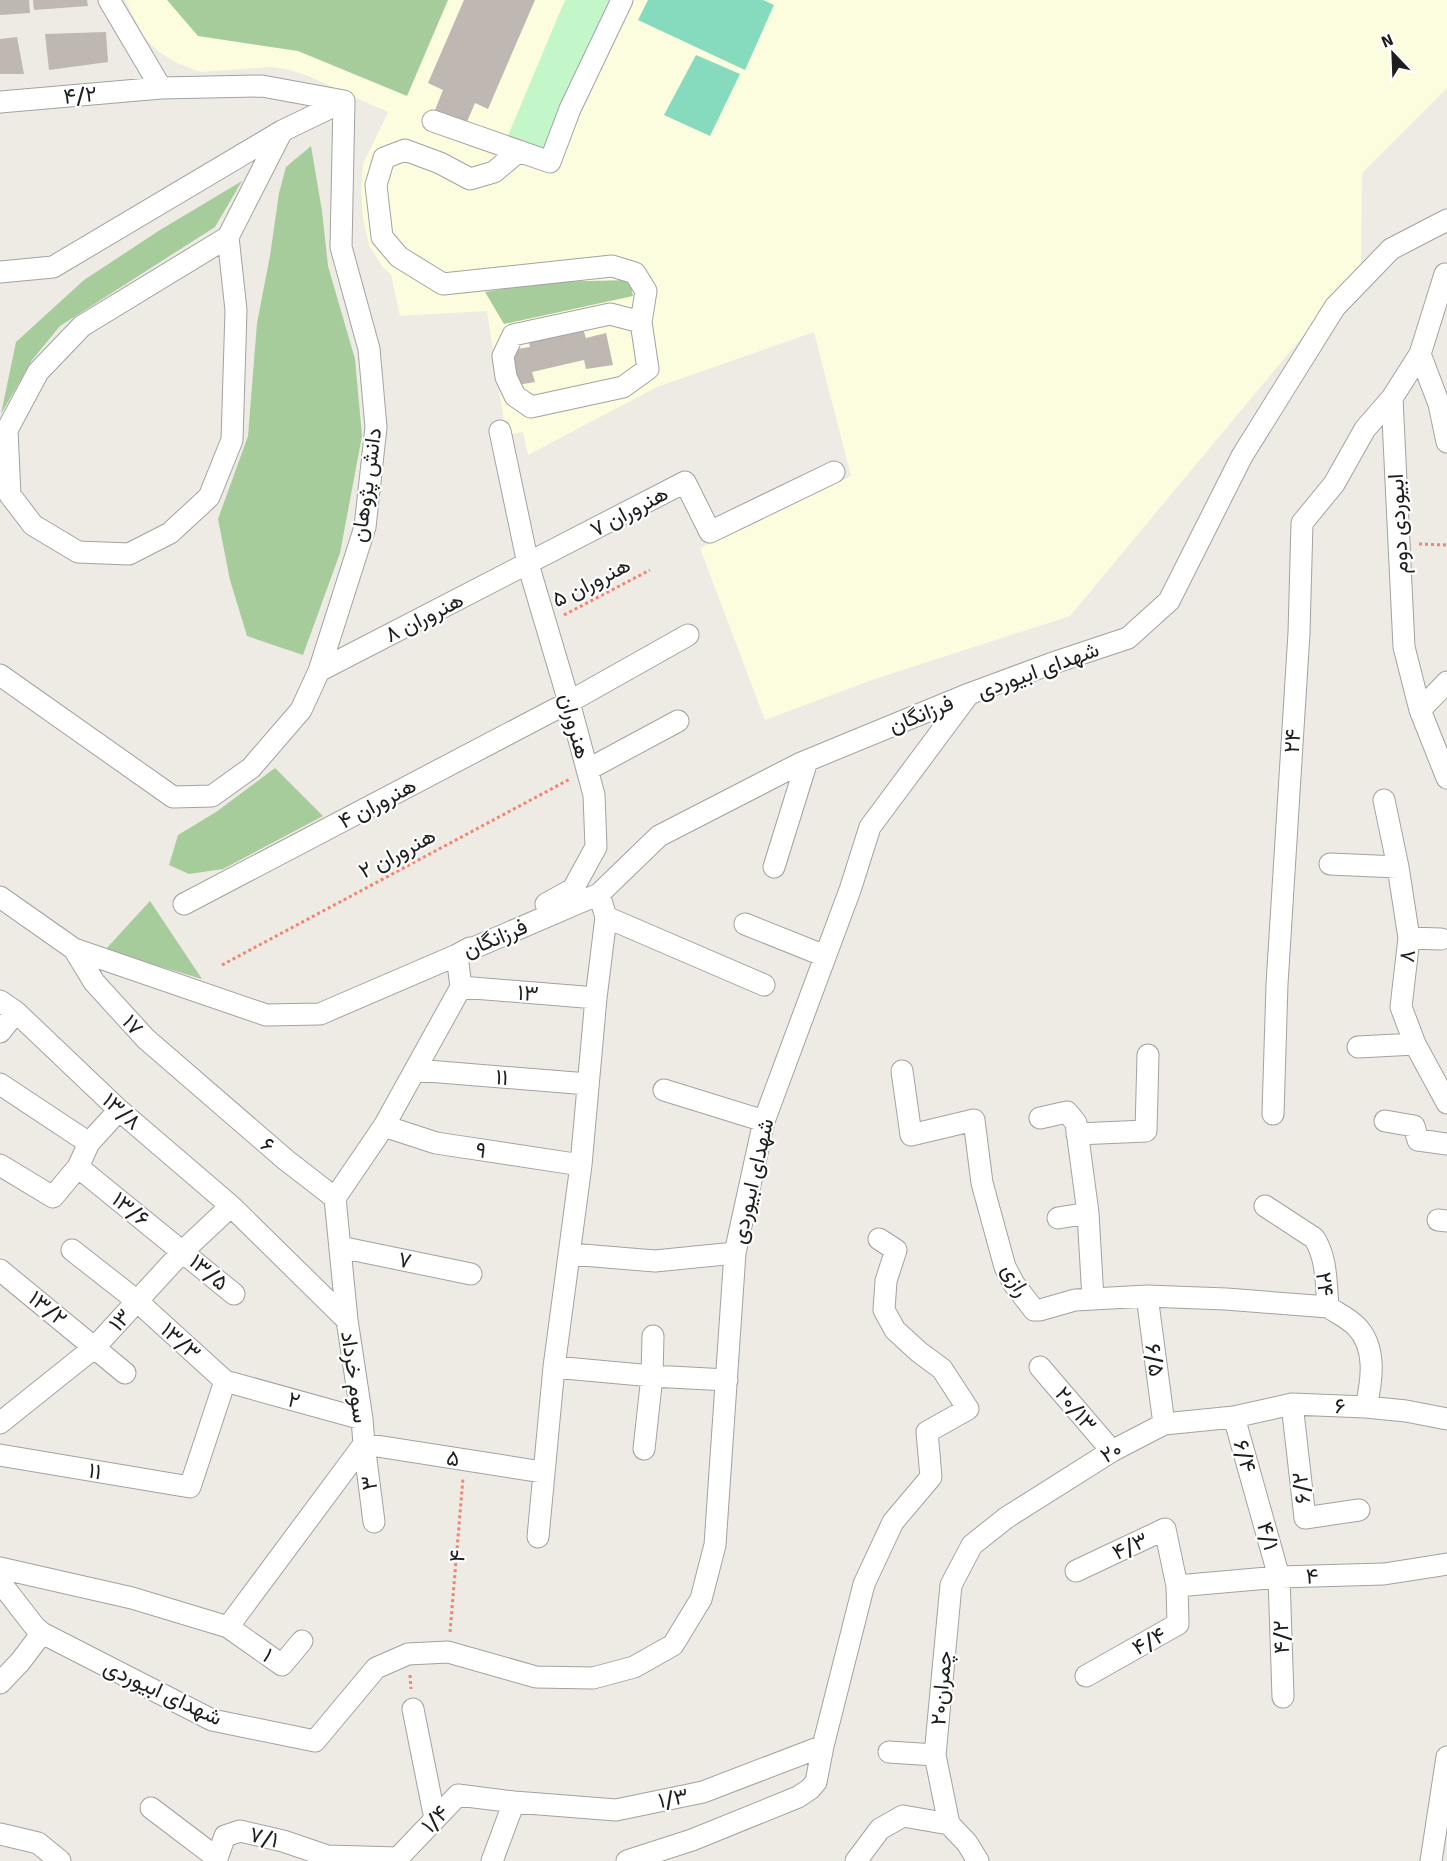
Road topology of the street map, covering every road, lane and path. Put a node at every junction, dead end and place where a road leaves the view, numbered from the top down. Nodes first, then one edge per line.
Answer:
1 (109, 0) edge
2 (622, 0) edge
3 (160, 88) junction
4 (344, 101) junction
5 (0, 102) edge
6 (433, 121) dead end
7 (282, 131) junction
8 (519, 151) junction
9 (1447, 220) edge
10 (228, 237) junction
11 (0, 272) edge
12 (1445, 274) dead end
13 (641, 322) junction
14 (1420, 354) junction
15 (1392, 398) junction
16 (500, 431) dead end
17 (1447, 442) edge
18 (834, 472) dead end
19 (1399, 544) junction
20 (1447, 545) edge
21 (528, 564) junction
22 (650, 570) dead end
23 (546, 624) junction
24 (688, 635) dead end
25 (319, 671) junction
26 (0, 675) edge
27 (1447, 682) edge
28 (969, 694) junction
29 (569, 702) junction
30 (1420, 710) junction
31 (678, 721) dead end
32 (807, 761) junction
33 (587, 770) junction
34 (1447, 777) edge
35 (1384, 800) dead end
36 (1330, 864) dead end
37 (774, 867) dead end
38 (1398, 867) junction
39 (599, 894) junction
40 (0, 897) edge
41 (184, 904) dead end
42 (606, 917) junction
43 (745, 924) dead end
44 (1409, 938) junction
45 (1441, 939) dead end
46 (74, 949) junction
47 (458, 955) junction
48 (825, 956) junction
49 (222, 965) dead end
50 (764, 985) dead end
51 (461, 987) junction
52 (596, 998) junction
53 (8, 1006) edge
54 (0, 1032) edge
55 (1415, 1044) junction
56 (1358, 1047) dead end
57 (1148, 1055) dead end
58 (416, 1070) junction
59 (902, 1071) dead end
60 (0, 1084) edge
61 (588, 1084) junction
62 (203, 1089) joint
63 (664, 1090) dead end
64 (1447, 1103) edge
65 (119, 1110) junction
66 (1273, 1114) dead end
67 (1040, 1118) dead end
68 (764, 1120) junction
69 (1385, 1121) dead end
70 (384, 1126) junction
71 (1077, 1134) junction
72 (89, 1143) junction
73 (1447, 1144) edge
74 (0, 1165) edge
75 (580, 1165) junction
76 (78, 1167) junction
77 (335, 1198) junction
78 (231, 1206) junction
79 (1265, 1206) dead end
80 (1088, 1213) junction
81 (1058, 1218) dead end
82 (879, 1239) dead end
83 (340, 1247) junction
84 (72, 1250) dead end
85 (183, 1251) junction
86 (735, 1253) junction
87 (570, 1254) junction
88 (0, 1269) edge
89 (471, 1274) dead end
90 (234, 1294) dead end
91 (1147, 1296) junction
92 (1093, 1299) junction
93 (137, 1301) junction
94 (1328, 1307) junction
95 (347, 1320) junction
96 (654, 1336) dead end
97 (95, 1347) junction
98 (554, 1367) junction
99 (1040, 1367) dead end
100 (125, 1373) dead end
101 (652, 1376) junction
102 (727, 1380) junction
103 (225, 1381) junction
104 (1292, 1404) junction
105 (1366, 1407) junction
106 (1234, 1417) junction
107 (362, 1419) junction
108 (1447, 1419) edge
109 (0, 1424) edge
110 (1164, 1424) junction
111 (364, 1444) junction
112 (644, 1449) dead end
113 (1112, 1451) junction
114 (0, 1455) edge
115 (465, 1460) junction
116 (543, 1472) junction
117 (1256, 1496) joint
118 (1359, 1510) dead end
119 (374, 1522) dead end
120 (1001, 1522) joint
121 (538, 1537) dead end
122 (1447, 1564) edge
123 (0, 1568) edge
124 (1076, 1571) dead end
125 (1279, 1577) junction
126 (0, 1582) edge
127 (1177, 1586) junction
128 (228, 1627) junction
129 (42, 1633) junction
130 (302, 1641) dead end
131 (448, 1652) junction
132 (408, 1654) junction
133 (1086, 1676) dead end
134 (0, 1683) edge
135 (1283, 1697) dead end
136 (413, 1709) joint
137 (823, 1746) junction
138 (889, 1752) dead end
139 (935, 1755) junction
140 (1447, 1757) edge
141 (514, 1802) junction
142 (151, 1808) dead end
143 (435, 1819) junction
144 (949, 1824) junction
145 (0, 1834) edge
146 (217, 1859) edge
147 (398, 1859) edge
148 (60, 1861) edge
149 (492, 1861) edge
150 (627, 1861) edge
151 (856, 1861) edge
152 (978, 1861) edge
153 (1431, 1861) edge

1 - 3 street
2 - 8 street
3 - 4 street
3 - 5 street, ۴/۲
4 - 7 street
4 - 25 street, دانش پژوهان
6 - 8 street
7 - 10 street
7 - 11 street
8 - 13 street
9 - 28 street, شهدای ابیوردی
10 - 10 street
12 - 14 street
13 - 13 street
14 - 15 street
14 - 17 street
15 - 19 street, ابیوردی دوم
15 - 66 street, ۲۴
16 - 21 street, هنروران
18 - 21 street, هنروران ۷
19 - 20 path
19 - 30 street, ابیوردی دوم
21 - 23 street, هنروران
21 - 25 street, هنروران ۸
22 - 23 path, هنروران ۵
23 - 29 street, هنروران
24 - 29 street, هنروران ۴
25 - 26 street, دانش پژوهان
27 - 30 street
28 - 32 street, فرزانگان
28 - 48 street, شهدای ابیوردی
29 - 33 street, هنروران
29 - 41 street, هنروران ۴
30 - 34 street, ابیوردی دوم
31 - 33 street
32 - 37 street
32 - 39 street, فرزانگان
33 - 47 street, هنروران
33 - 49 path, هنروران ۲
35 - 38 street, ۸
36 - 38 street
38 - 44 street, ۸
39 - 42 street
39 - 47 street, فرزانگان
40 - 46 street, فرزانگان
42 - 50 street
42 - 52 street
43 - 48 street
44 - 45 street
44 - 55 street, ۸
46 - 47 street, فرزانگان
46 - 62 street, ۱۷
47 - 51 street
48 - 68 street, شهدای ابیوردی
51 - 52 street, ۱۳
51 - 58 street
52 - 61 street
53 - 54 street
53 - 65 street, ۱۳/۸
55 - 56 street
55 - 64 street, ۸
57 - 71 street
58 - 61 street, ۱۱
58 - 70 street
59 - 92 street, رازی
60 - 72 street
61 - 75 street
62 - 77 street, ۶
63 - 68 street
65 - 72 street
65 - 78 street, ۱۳/۸
67 - 71 street
68 - 86 street, شهدای ابیوردی
69 - 73 street
70 - 75 street, ۹
70 - 77 street
71 - 80 street
72 - 76 street
74 - 76 street
75 - 87 street
76 - 85 street, ۱۳/۶
77 - 83 street, سوم خرداد
78 - 85 street, ۱۳
78 - 95 street
79 - 94 street, ۲۴
80 - 81 street
80 - 92 street
82 - 137 street
83 - 89 street, ۷
83 - 95 street, سوم خرداد
84 - 93 street, ۱۳/۳
85 - 90 street, ۱۳/۵
85 - 93 street, ۱۳
86 - 87 street
86 - 102 street, شهدای ابیوردی
87 - 98 street
88 - 97 street, ۱۳/۲
91 - 92 street, رازی
91 - 94 street, رازی
91 - 110 street, ۶/۵
93 - 97 street, ۱۳
93 - 103 street, ۱۳/۳
94 - 105 street, ۲۴
95 - 107 street, سوم خرداد
96 - 101 street
97 - 100 street, ۱۳/۲
97 - 109 street, ۱۳
98 - 101 street
98 - 116 street
99 - 113 street, ۲۰/۱۳
101 - 102 street
101 - 112 street
102 - 131 street, شهدای ابیوردی
103 - 107 street, ۲
103 - 114 street, ۱۱
104 - 105 street, ۶
104 - 106 street, ۶
104 - 118 street, ۶/۲
105 - 108 street, ۶
106 - 110 street, ۲۰
106 - 117 street, ۶/۴
107 - 111 street, سوم خرداد
110 - 113 street, ۲۰
111 - 115 street, ۵
111 - 119 street, ۳
111 - 128 street, سوم خرداد
113 - 120 street, ۲۰
115 - 116 street, ۵
115 - 131 path, ۴
116 - 121 street
117 - 125 street, ۴/۱
120 - 139 street, چمران۲۰
122 - 125 street, ۴
123 - 128 street
124 - 127 street, ۴/۳
125 - 127 street, ۴
125 - 135 street, ۴/۲
126 - 129 street, شهدای ابیوردی
127 - 133 street, ۴/۴
128 - 130 street, ۱
129 - 132 street, شهدای ابیوردی
129 - 134 street
131 - 132 street, شهدای ابیوردی
132 - 136 path
136 - 143 street
137 - 141 street, ۱/۳
137 - 150 street
138 - 139 street
139 - 144 street, چمران۲۰
140 - 153 street
141 - 143 street, ۱/۴
141 - 149 street
142 - 146 street
143 - 147 street, ۱/۴
144 - 151 street
144 - 152 street
145 - 148 street
146 - 147 street, ۷/۱

